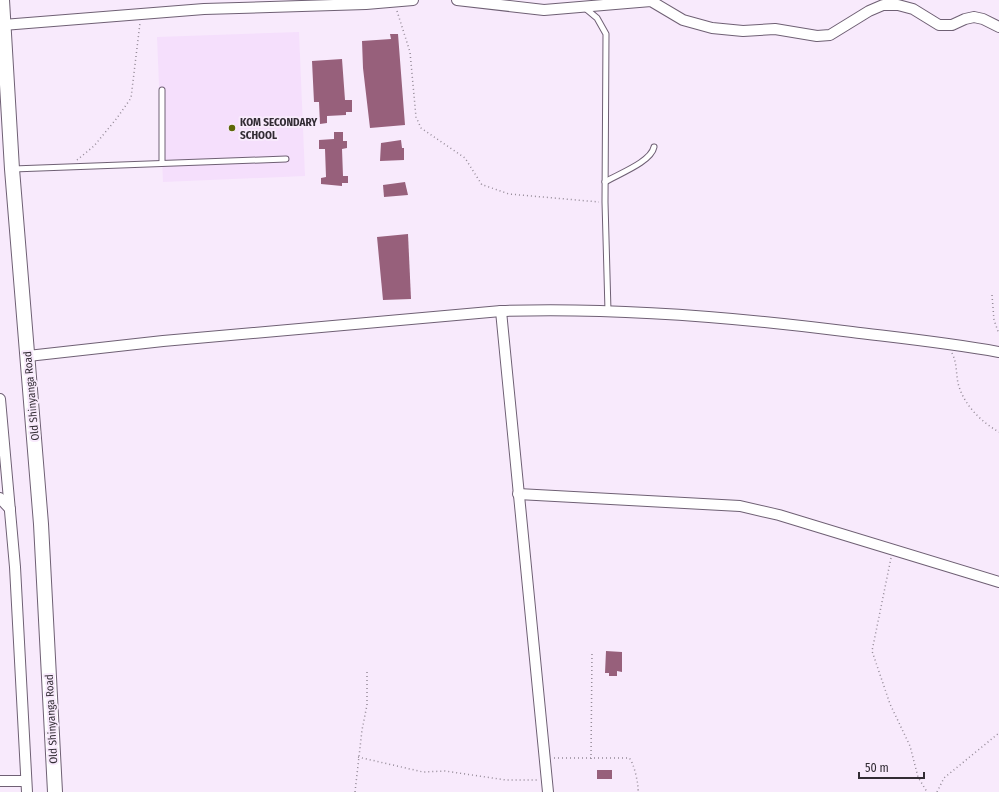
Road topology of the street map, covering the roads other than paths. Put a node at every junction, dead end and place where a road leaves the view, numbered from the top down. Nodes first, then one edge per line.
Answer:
1 (413, 0) edge
2 (456, 0) edge
3 (1, 1) edge
4 (900, 2) edge
5 (582, 6) junction
6 (3, 25) junction
7 (999, 27) edge
8 (162, 90) dead end
9 (654, 147) dead end
10 (286, 159) dead end
11 (162, 163) junction
12 (12, 169) junction
13 (605, 182) junction
14 (501, 311) junction
15 (608, 312) junction
16 (999, 352) edge
17 (28, 356) junction
18 (0, 399) edge
19 (518, 494) junction
20 (0, 498) edge
21 (10, 509) junction
22 (999, 582) edge
23 (0, 781) edge
24 (26, 781) junction
25 (27, 792) edge
26 (55, 792) edge
27 (548, 792) edge

1 - 6 street
2 - 5 street
3 - 6 main road, Old Shinyanga Road
4 - 5 street
4 - 7 street
5 - 13 lane
6 - 12 main road, Old Shinyanga Road
8 - 11 lane
9 - 13 lane
10 - 11 lane
11 - 12 lane
12 - 17 main road, Old Shinyanga Road
13 - 15 lane
14 - 15 street
14 - 17 street
14 - 19 street
15 - 16 street
17 - 26 main road, Old Shinyanga Road
18 - 21 street
19 - 22 street
19 - 27 street
20 - 21 street
21 - 24 street
23 - 24 street
24 - 25 street

